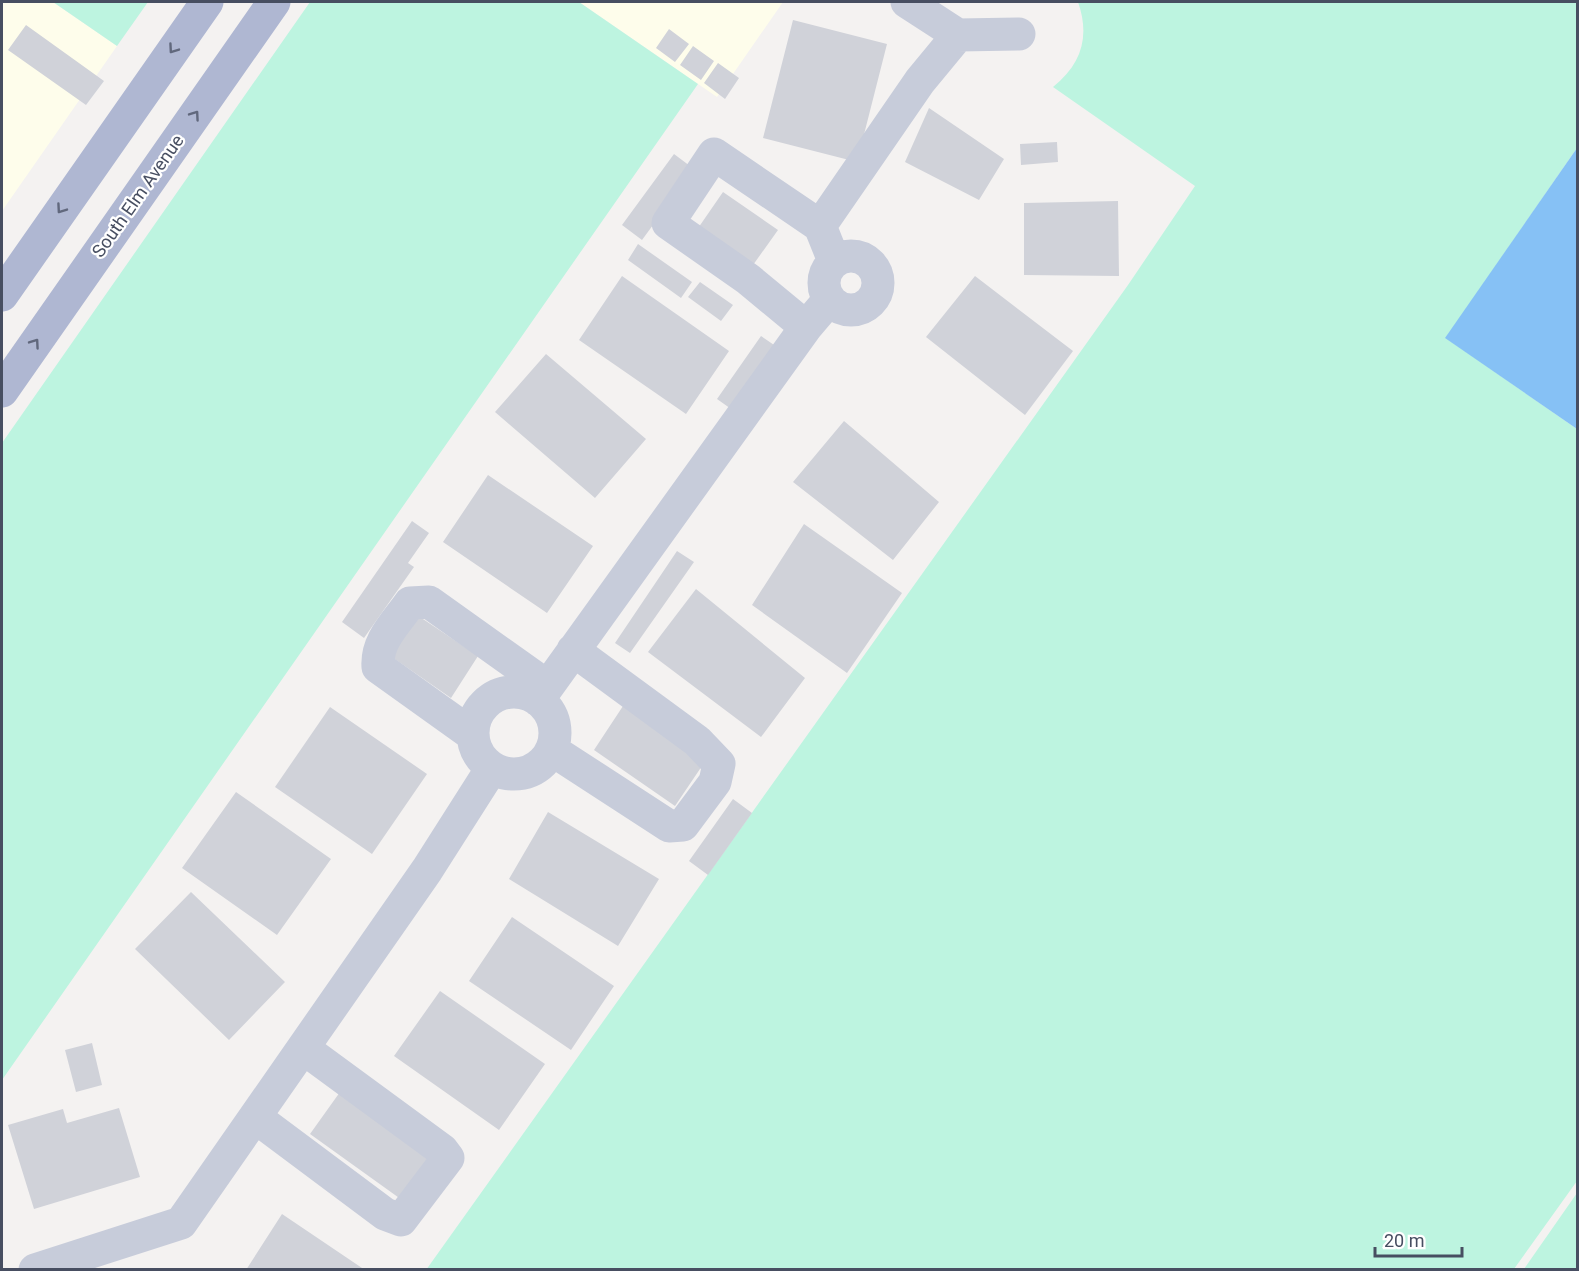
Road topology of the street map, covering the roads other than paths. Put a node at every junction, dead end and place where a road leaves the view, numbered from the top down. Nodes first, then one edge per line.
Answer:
1 (207, 2) edge
2 (274, 2) edge
3 (907, 2) edge
4 (958, 34) junction
5 (1019, 34) dead end
6 (820, 226) junction
7 (834, 261) junction
8 (2, 295) edge
9 (829, 300) junction
10 (806, 327) junction
11 (2, 391) edge
12 (573, 650) junction
13 (542, 693) junction
14 (473, 735) junction
15 (552, 750) junction
16 (492, 768) junction
17 (303, 1048) junction
18 (255, 1117) junction
19 (35, 1269) edge

1 -> 8 main road
11 -> 2 main road, South Elm Avenue
3 - 4 street
4 - 5 street
4 - 6 street
6 - 7 street
6 - 10 street
7 - 9 street
7 - 9 street
9 - 10 street
10 - 12 street
12 - 13 street
12 - 15 street
13 - 14 street
13 - 14 street
13 - 15 street
14 - 16 street
15 - 16 street
16 - 17 street
17 - 18 street
17 - 18 street
18 - 19 street

